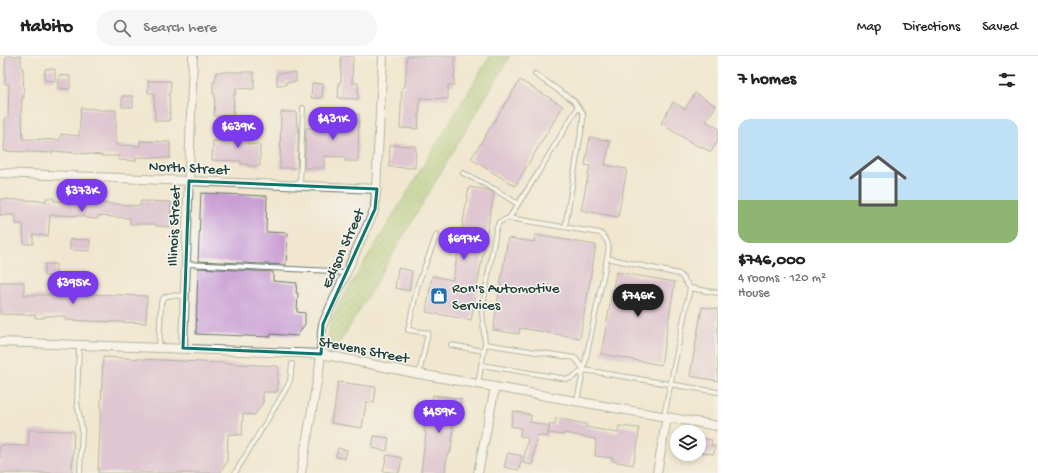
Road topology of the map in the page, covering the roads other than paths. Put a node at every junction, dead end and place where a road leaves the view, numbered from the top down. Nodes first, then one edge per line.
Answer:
1 (193, 56) edge
2 (383, 56) edge
3 (534, 74) dead end
4 (578, 107) junction
5 (304, 108) dead end
6 (0, 173) edge
7 (463, 173) dead end
8 (189, 181) junction
9 (300, 186) junction
10 (376, 189) junction
11 (518, 204) junction
12 (509, 218) junction
13 (565, 227) junction
14 (436, 234) dead end
15 (607, 258) junction
16 (186, 264) junction
17 (346, 274) junction
18 (690, 288) junction
19 (718, 293) edge
20 (184, 296) junction
21 (0, 342) edge
22 (80, 344) junction
23 (485, 344) junction
24 (451, 345) dead end
25 (159, 348) junction
26 (182, 348) junction
27 (484, 351) junction
28 (321, 354) junction
29 (292, 364) dead end
30 (481, 365) junction
31 (584, 370) junction
32 (419, 374) junction
33 (478, 384) junction
34 (670, 384) junction
35 (495, 386) junction
36 (718, 392) edge
37 (577, 401) junction
38 (666, 417) junction
39 (718, 426) edge
40 (80, 473) edge
41 (235, 473) edge
42 (301, 473) edge
43 (478, 473) edge
44 (657, 473) edge

1 - 8 street, Illinois Street
2 - 10 street, Edison Street
3 - 4 lane
4 - 11 lane
4 - 13 lane
5 - 9 lane
6 - 8 street, North Street
7 - 11 lane
8 - 9 street, North Street
8 - 16 street, Illinois Street
9 - 10 street, North Street
10 - 17 street, Edison Street
11 - 12 lane
12 - 13 lane
12 - 23 lane
13 - 15 lane
14 - 32 lane
15 - 18 lane
15 - 31 lane
16 - 17 lane
16 - 20 street, Illinois Street
17 - 28 street, Edison Street
18 - 19 lane
18 - 34 lane
20 - 25 lane
20 - 26 street, Illinois Street
21 - 22 street, Stevens Street
22 - 25 street, Stevens Street
22 - 40 lane
23 - 27 lane
23 - 31 lane
24 - 27 lane
25 - 26 street, Stevens Street
26 - 28 street, Stevens Street
27 - 30 lane
28 - 32 street, Stevens Street
28 - 42 street, Edison Street
29 - 41 lane
30 - 31 lane
30 - 33 lane
31 - 34 lane
31 - 37 lane
32 - 33 street, Stevens Street
33 - 35 street, Stevens Street
34 - 36 lane
34 - 38 lane
35 - 37 street, Stevens Street
35 - 43 street
37 - 38 street, Stevens Street
38 - 39 street, Stevens Street
38 - 44 street

